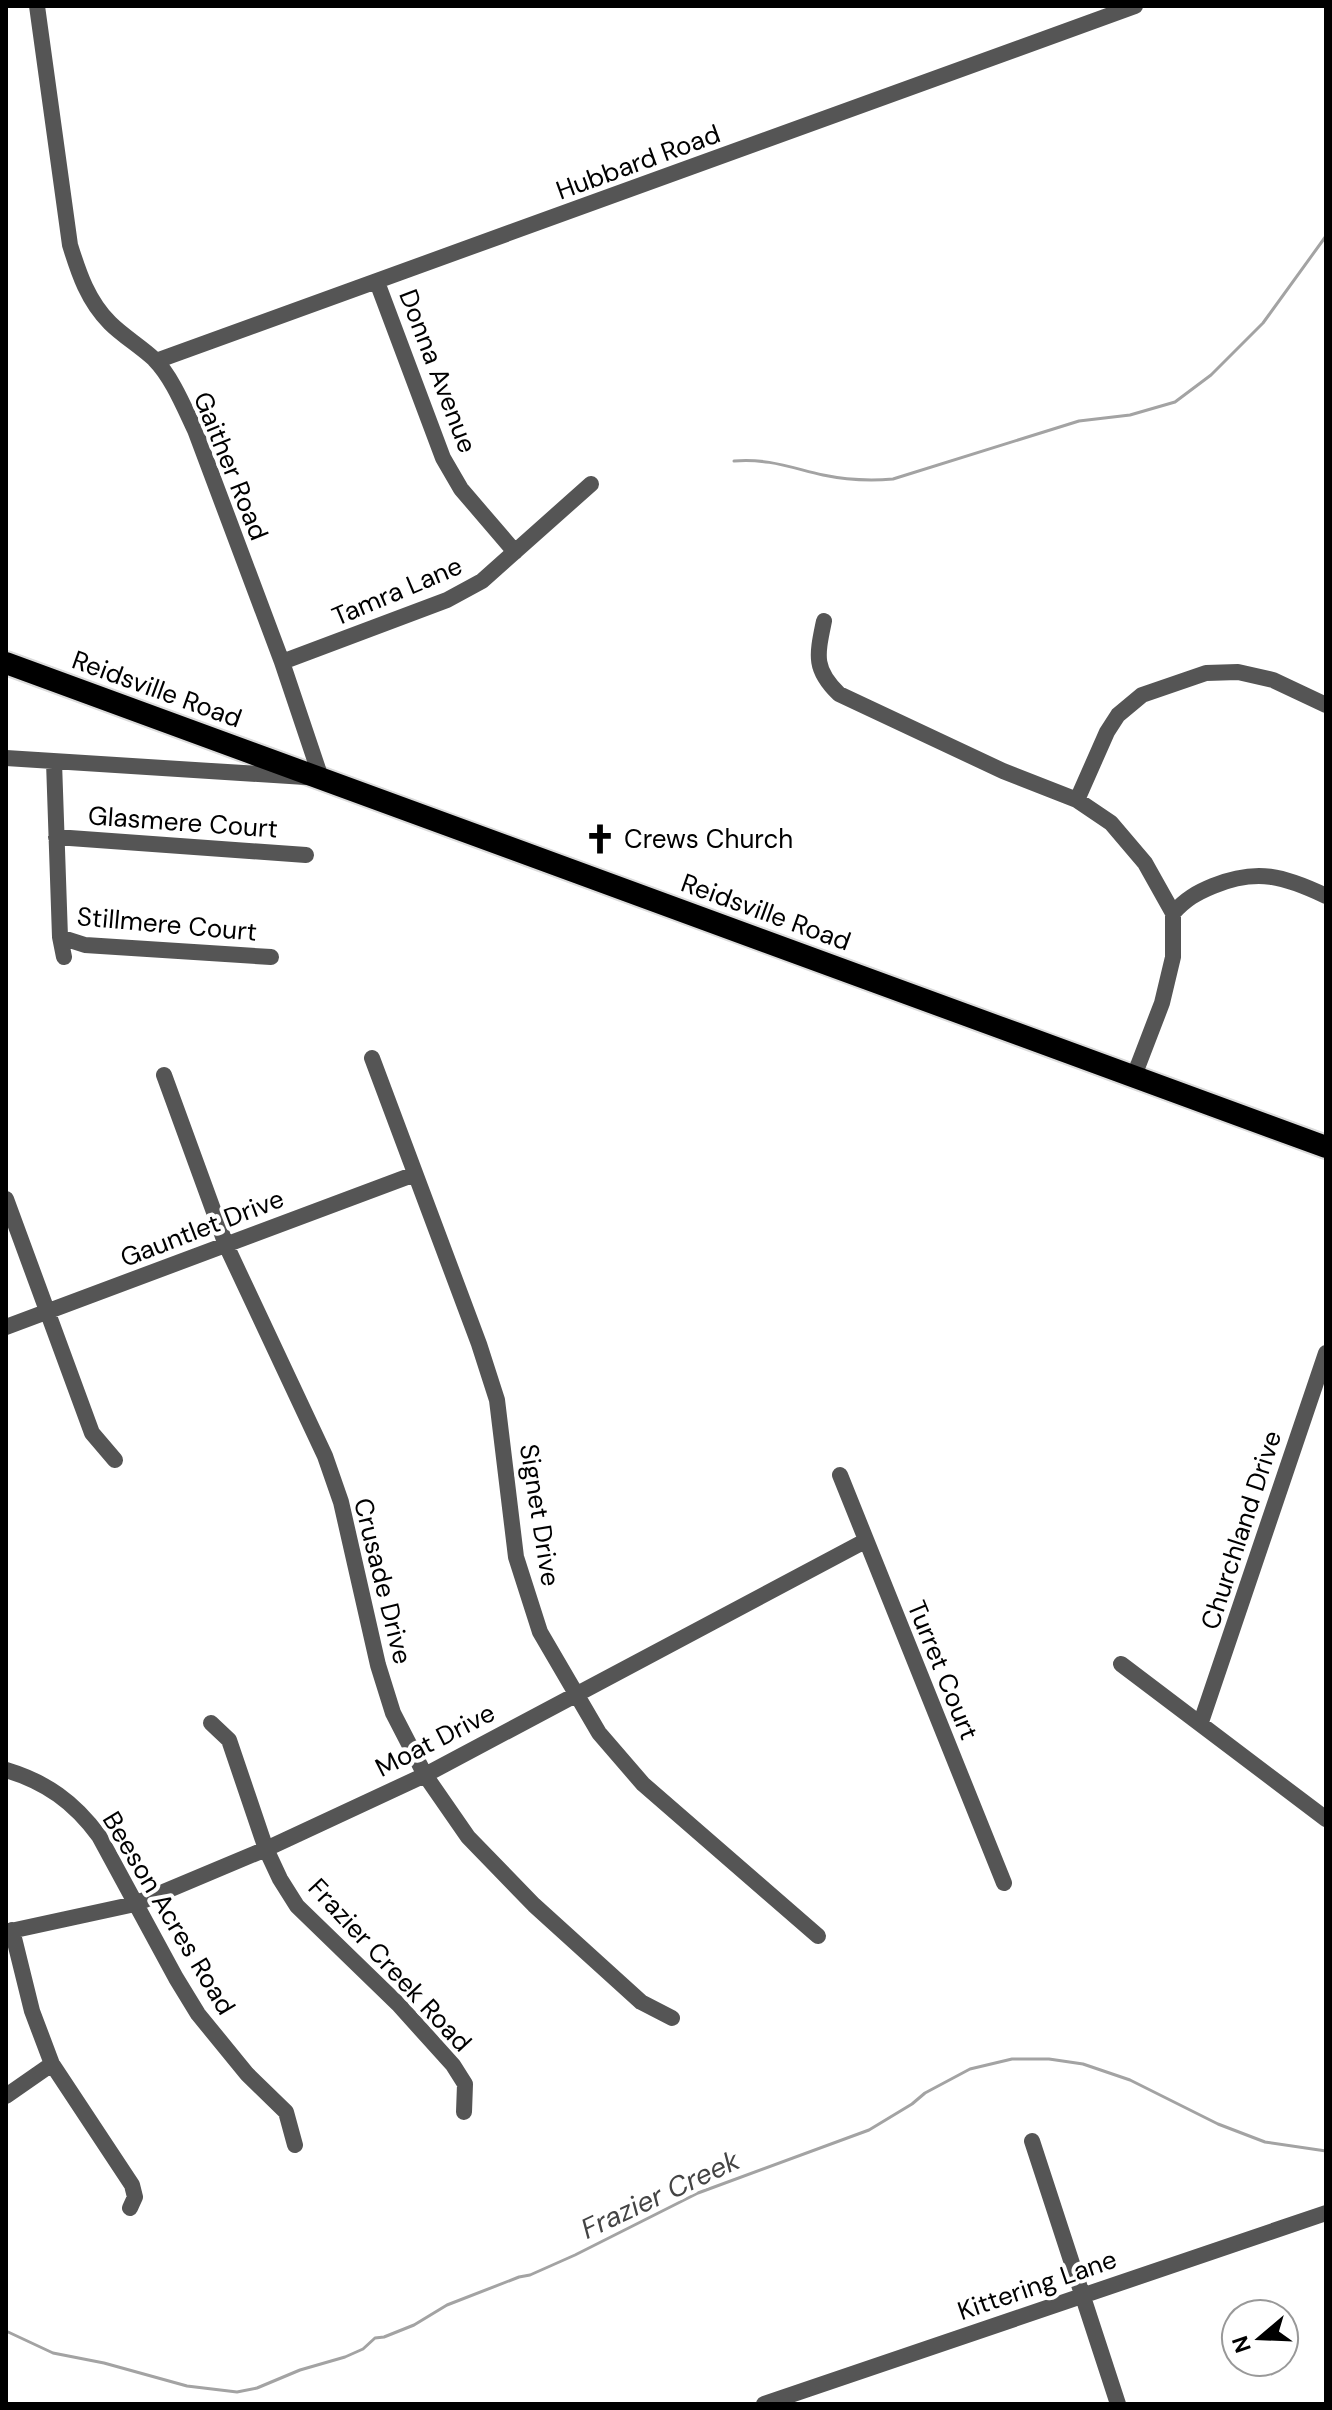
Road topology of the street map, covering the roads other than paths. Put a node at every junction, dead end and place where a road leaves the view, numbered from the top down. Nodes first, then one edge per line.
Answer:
1 (37, 6) edge
2 (1135, 6) edge
3 (377, 282) junction
4 (156, 361) junction
5 (591, 484) dead end
6 (515, 552) junction
7 (824, 621) dead end
8 (282, 662) junction
9 (6, 663) edge
10 (1326, 705) edge
11 (6, 758) edge
12 (54, 762) junction
13 (321, 778) junction
14 (1077, 800) junction
15 (56, 837) junction
16 (306, 855) dead end
17 (1326, 896) edge
18 (1173, 913) junction
19 (60, 937) junction
20 (64, 957) dead end
21 (271, 957) dead end
22 (372, 1058) dead end
23 (164, 1075) dead end
24 (1134, 1076) junction
25 (1326, 1147) edge
26 (415, 1174) junction
27 (6, 1199) edge
28 (226, 1245) junction
29 (47, 1313) junction
30 (6, 1327) edge
31 (1326, 1353) edge
32 (115, 1460) dead end
33 (840, 1475) dead end
34 (865, 1541) junction
35 (1121, 1664) dead end
36 (576, 1693) junction
37 (1201, 1722) junction
38 (211, 1723) dead end
39 (6, 1770) edge
40 (425, 1775) junction
41 (1326, 1819) edge
42 (266, 1849) junction
43 (1004, 1883) dead end
44 (135, 1904) junction
45 (9, 1931) edge
46 (818, 1936) dead end
47 (672, 2018) dead end
48 (52, 2064) junction
49 (6, 2096) edge
50 (464, 2112) dead end
51 (1032, 2141) dead end
52 (295, 2145) dead end
53 (130, 2208) dead end
54 (1326, 2213) edge
55 (1081, 2295) junction
56 (764, 2404) edge
57 (1118, 2404) edge

1 - 4 street, Gaither Road
2 - 3 street, Hubbard Road
3 - 4 street, Hubbard Road
3 - 6 street, Donna Avenue
4 - 8 street, Gaither Road
5 - 6 street, Tamra Lane
6 - 8 street, Tamra Lane
7 - 14 street
8 - 13 street, Gaither Road
9 - 13 highway, Reidsville Road
10 - 14 street
11 - 12 street
12 - 13 street
12 - 15 street
13 - 24 highway, Reidsville Road
14 - 18 street
15 - 16 street, Glasmere Court
15 - 19 street
17 - 18 street
18 - 24 street
19 - 20 street
19 - 21 street, Stillmere Court
22 - 26 street, Signet Drive
23 - 28 street, Crusade Drive
24 - 25 highway, Reidsville Road
26 - 28 street, Gauntlet Drive
26 - 36 street, Signet Drive
27 - 29 street
28 - 29 street, Gauntlet Drive
28 - 40 street, Crusade Drive
29 - 30 street, Gauntlet Drive
29 - 32 street
31 - 37 street, Churchland Drive
33 - 34 street, Turret Court
34 - 36 street, Moat Drive
34 - 43 street, Turret Court
35 - 37 street
36 - 40 street, Moat Drive
36 - 46 street, Signet Drive
37 - 41 street
38 - 42 street, Frazier Creek Road
39 - 44 street, Beeson Acres Road
40 - 42 street, Moat Drive
40 - 47 street, Crusade Drive
42 - 44 street, Moat Drive
42 - 50 street, Frazier Creek Road
44 - 45 street, Moat Drive
44 - 52 street, Beeson Acres Road
45 - 48 street
48 - 49 street
48 - 53 street
51 - 55 street
54 - 55 street, Kittering Lane
55 - 56 street, Kittering Lane
55 - 57 street

